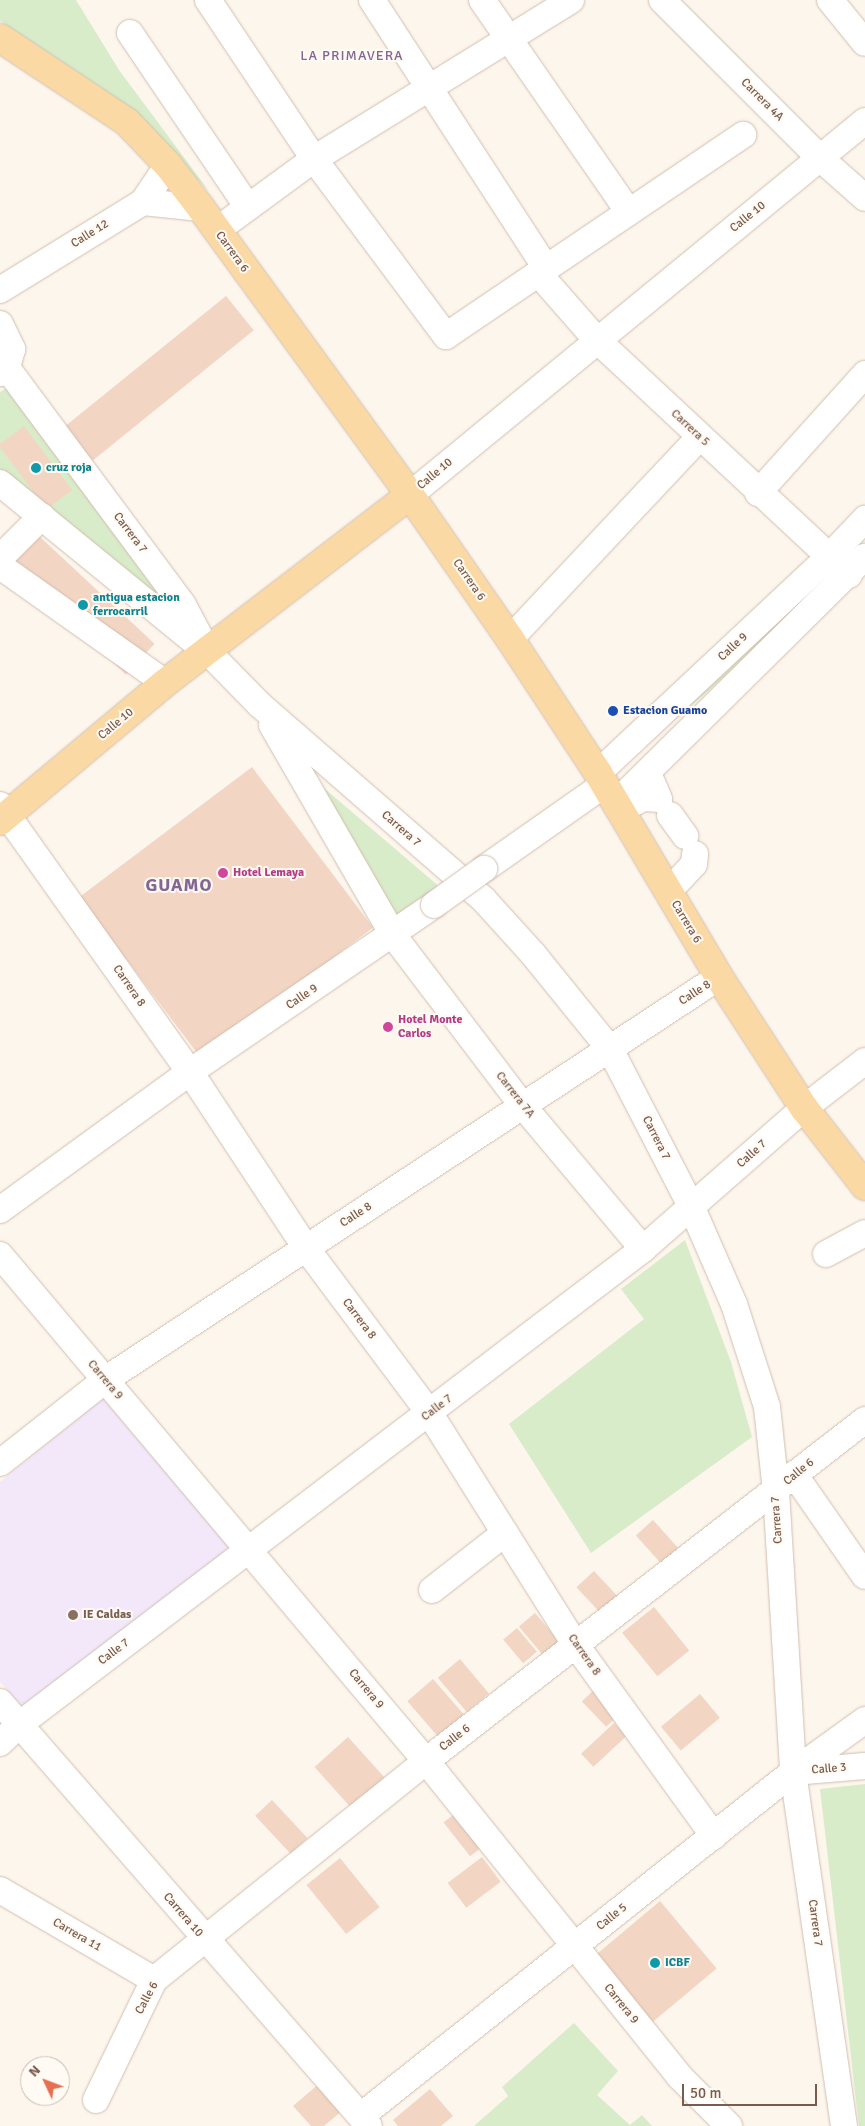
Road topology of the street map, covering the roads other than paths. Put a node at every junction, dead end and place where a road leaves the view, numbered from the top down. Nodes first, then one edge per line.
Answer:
1 (208, 0) edge
2 (372, 0) edge
3 (482, 0) edge
4 (571, 0) edge
5 (662, 0) edge
6 (830, 0) edge
7 (130, 33) dead end
8 (0, 38) edge
9 (508, 39) junction
10 (865, 43) edge
11 (429, 88) junction
12 (865, 120) edge
13 (743, 135) dead end
14 (820, 158) junction
15 (314, 159) junction
16 (168, 165) junction
17 (865, 198) edge
18 (143, 202) junction
19 (201, 208) junction
20 (248, 208) junction
21 (628, 212) junction
22 (216, 230) junction
23 (542, 270) junction
24 (0, 290) edge
25 (0, 324) edge
26 (596, 339) junction
27 (4, 370) edge
28 (865, 374) edge
29 (700, 437) junction
30 (0, 482) edge
31 (758, 493) junction
32 (410, 495) junction
33 (42, 516) junction
34 (865, 519) edge
35 (0, 558) edge
36 (828, 558) junction
37 (0, 566) edge
38 (857, 566) edge
39 (510, 639) junction
40 (208, 652) junction
41 (165, 683) junction
42 (260, 705) junction
43 (610, 792) junction
44 (2, 814) edge
45 (670, 815) dead end
46 (668, 892) junction
47 (393, 936) junction
48 (719, 977) junction
49 (610, 1049) junction
50 (865, 1061) edge
51 (190, 1072) junction
52 (523, 1106) junction
53 (804, 1108) junction
54 (865, 1186) edge
55 (692, 1208) junction
56 (0, 1210) edge
57 (865, 1232) edge
58 (306, 1248) junction
59 (643, 1249) junction
60 (826, 1254) dead end
61 (0, 1255) edge
62 (105, 1380) junction
63 (430, 1414) junction
64 (865, 1420) edge
65 (0, 1463) edge
66 (785, 1482) junction
67 (505, 1533) junction
68 (250, 1549) junction
69 (865, 1576) edge
70 (432, 1590) dead end
71 (575, 1644) junction
72 (0, 1702) edge
73 (865, 1720) edge
74 (20, 1724) junction
75 (0, 1743) edge
76 (426, 1761) junction
77 (865, 1766) edge
78 (793, 1772) junction
79 (714, 1836) junction
80 (0, 1890) edge
81 (203, 1938) junction
82 (574, 1946) junction
83 (154, 1980) junction
84 (96, 2100) dead end
85 (365, 2121) edge
86 (729, 2126) edge
87 (844, 2126) edge

1 - 15 street
2 - 11 street, Carrera 5
3 - 9 street
4 - 9 street
5 - 14 street, Carrera 4A
6 - 10 street
7 - 20 street
8 - 16 main road, Carrera 6
9 - 11 street
9 - 21 street
11 - 15 street
11 - 23 street, Carrera 5
12 - 14 street, Calle 10
13 - 21 street
14 - 17 street, Carrera 4A
14 - 26 street, Calle 10
15 - 20 street
15 - 23 street
16 - 18 street, Calle 12
16 - 19 main road, Carrera 6
18 - 19 street
18 - 24 street, Calle 12
19 - 22 main road, Carrera 6
20 - 22 street
21 - 23 street
22 - 32 main road, Carrera 6
23 - 26 street, Carrera 5
25 - 27 street
26 - 29 street, Carrera 5
26 - 32 street, Calle 10
27 - 40 street, Carrera 7
28 - 31 street
29 - 31 street, Carrera 5
29 - 39 street
30 - 33 street
31 - 36 street, Carrera 5
32 - 39 main road, Carrera 6
32 - 40 main road, Calle 10
33 - 35 street
33 - 40 street
34 - 36 street, Calle 9
36 - 38 street, Carrera 5
36 - 43 street, Calle 9
37 - 41 street
38 - 43 street, Calle 9
39 - 43 main road, Carrera 6
40 - 41 main road, Calle 10
40 - 42 street, Carrera 7
41 - 44 main road, Calle 10
42 - 47 street, Carrera 7A
42 - 49 street, Carrera 7
43 - 46 main road, Carrera 6
43 - 47 street, Calle 9, bridge
44 - 51 street, Carrera 8
45 - 46 street
46 - 48 main road, Carrera 6
47 - 51 street, Calle 9
47 - 52 street, Carrera 7A
48 - 49 street, Calle 8
48 - 53 main road, Carrera 6
49 - 52 street, Calle 8
49 - 55 street, Carrera 7
50 - 53 street, Calle 7
51 - 56 street, Calle 9
51 - 58 street, Carrera 8
52 - 58 street, Calle 8
52 - 59 street, Carrera 7A
53 - 54 main road, Carrera 6
53 - 55 street, Calle 7
55 - 59 street, Calle 7
55 - 66 street, Carrera 7
57 - 60 street
58 - 62 street, Calle 8
58 - 63 street, Carrera 8
59 - 63 street, Calle 7
61 - 62 street, Carrera 9
62 - 65 street, Calle 8
62 - 68 street, Carrera 9
63 - 67 street, Carrera 8
63 - 68 street, Calle 7
64 - 66 street, Calle 6
66 - 69 street
66 - 71 street, Calle 6
66 - 78 street, Carrera 7
67 - 70 street
67 - 71 street, Carrera 8
68 - 74 street, Calle 7
68 - 76 street, Carrera 9
71 - 76 street, Calle 6
71 - 79 street, Carrera 8
72 - 74 street, Carrera 10
73 - 78 street, Calle 5
74 - 75 street, Calle 7
74 - 81 street, Carrera 10
76 - 81 street, Calle 6
76 - 82 street, Carrera 9
77 - 78 street, Calle 3
78 - 79 street, Calle 5
78 - 87 street, Carrera 7
79 - 82 street, Calle 5
80 - 83 street, Carrera 11
81 - 83 street, Calle 6
81 - 85 street, Carrera 10
82 - 85 street, Calle 5
82 - 86 street, Carrera 9
83 - 84 street, Calle 6

